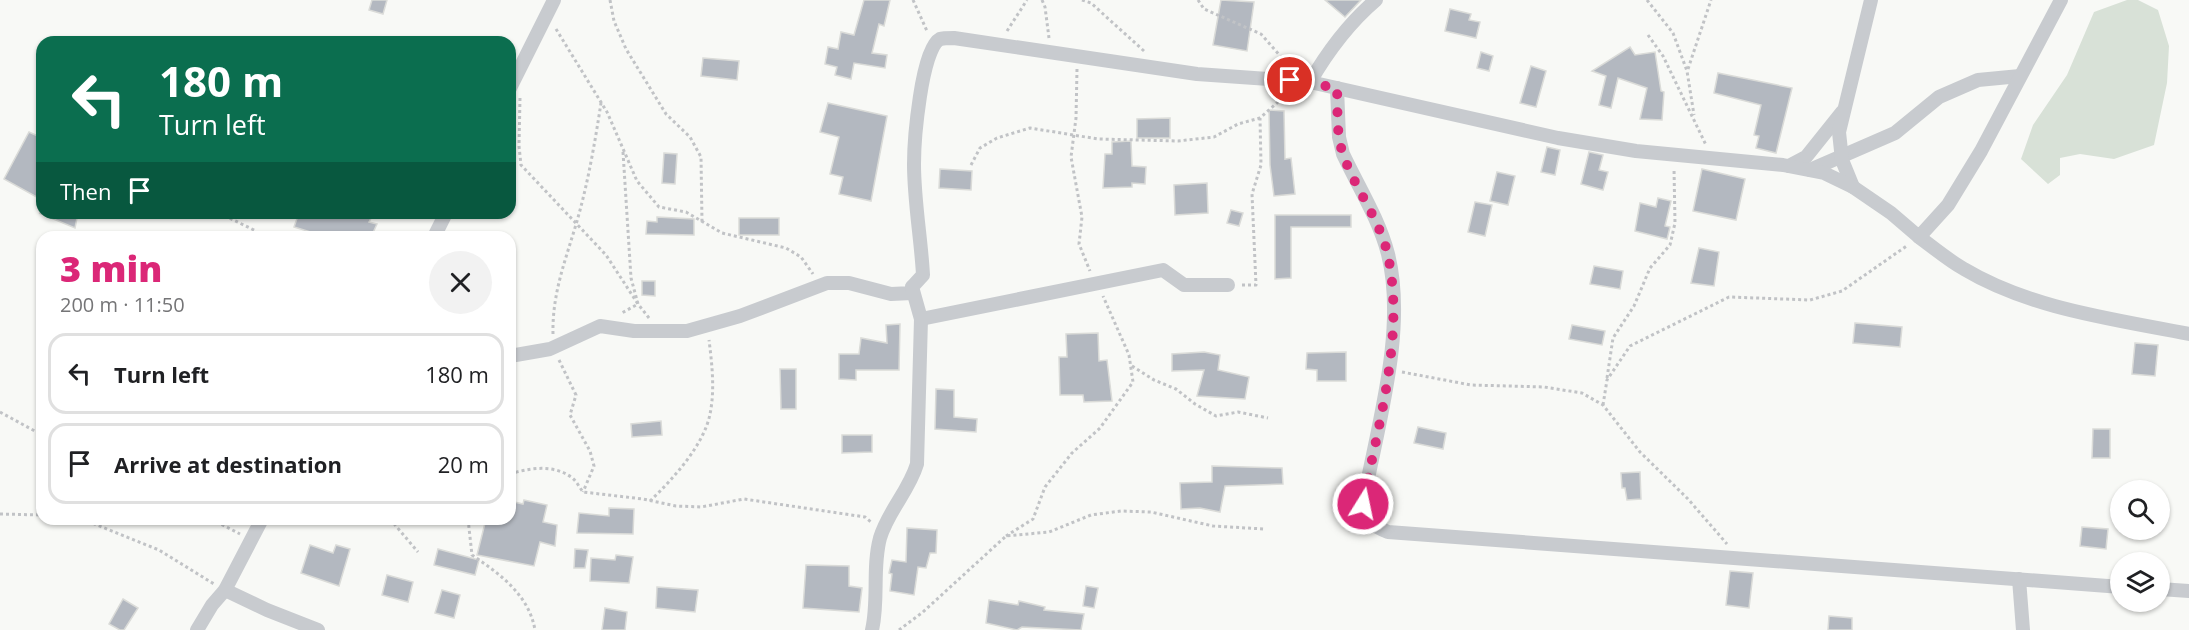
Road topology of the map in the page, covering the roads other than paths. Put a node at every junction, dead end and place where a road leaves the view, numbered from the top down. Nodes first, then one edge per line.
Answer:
1 (554, 0) edge
2 (1376, 0) edge
3 (1871, 0) edge
4 (2061, 0) edge
5 (2020, 76) junction
6 (516, 77) edge
7 (1310, 82) junction
8 (1337, 88) junction
9 (1845, 108) junction
10 (1842, 156) junction
11 (1789, 166) junction
12 (1810, 170) junction
13 (1853, 187) junction
14 (1919, 237) junction
15 (1228, 285) road end
16 (912, 287) junction
17 (921, 319) junction
18 (2189, 334) edge
19 (516, 355) edge
20 (259, 525) edge
21 (2019, 579) junction
22 (2110, 585) edge
23 (225, 590) junction
24 (2170, 590) edge
25 (2189, 591) edge
26 (197, 630) edge
27 (318, 630) edge
28 (872, 630) edge
29 (2023, 630) edge

1 - 6 street
2 - 7 street
3 - 9 street
4 - 5 street
5 - 10 street
5 - 14 street
7 - 8 street
7 - 16 street
8 - 11 street
8 - 21 street
9 - 10 street
9 - 11 street
10 - 12 street
10 - 13 street
11 - 12 street
12 - 13 street
13 - 14 street
14 - 18 street
15 - 17 street
16 - 17 street
16 - 19 street
17 - 28 street
20 - 23 street
21 - 22 street
21 - 29 street
23 - 26 street
23 - 27 street
24 - 25 street

